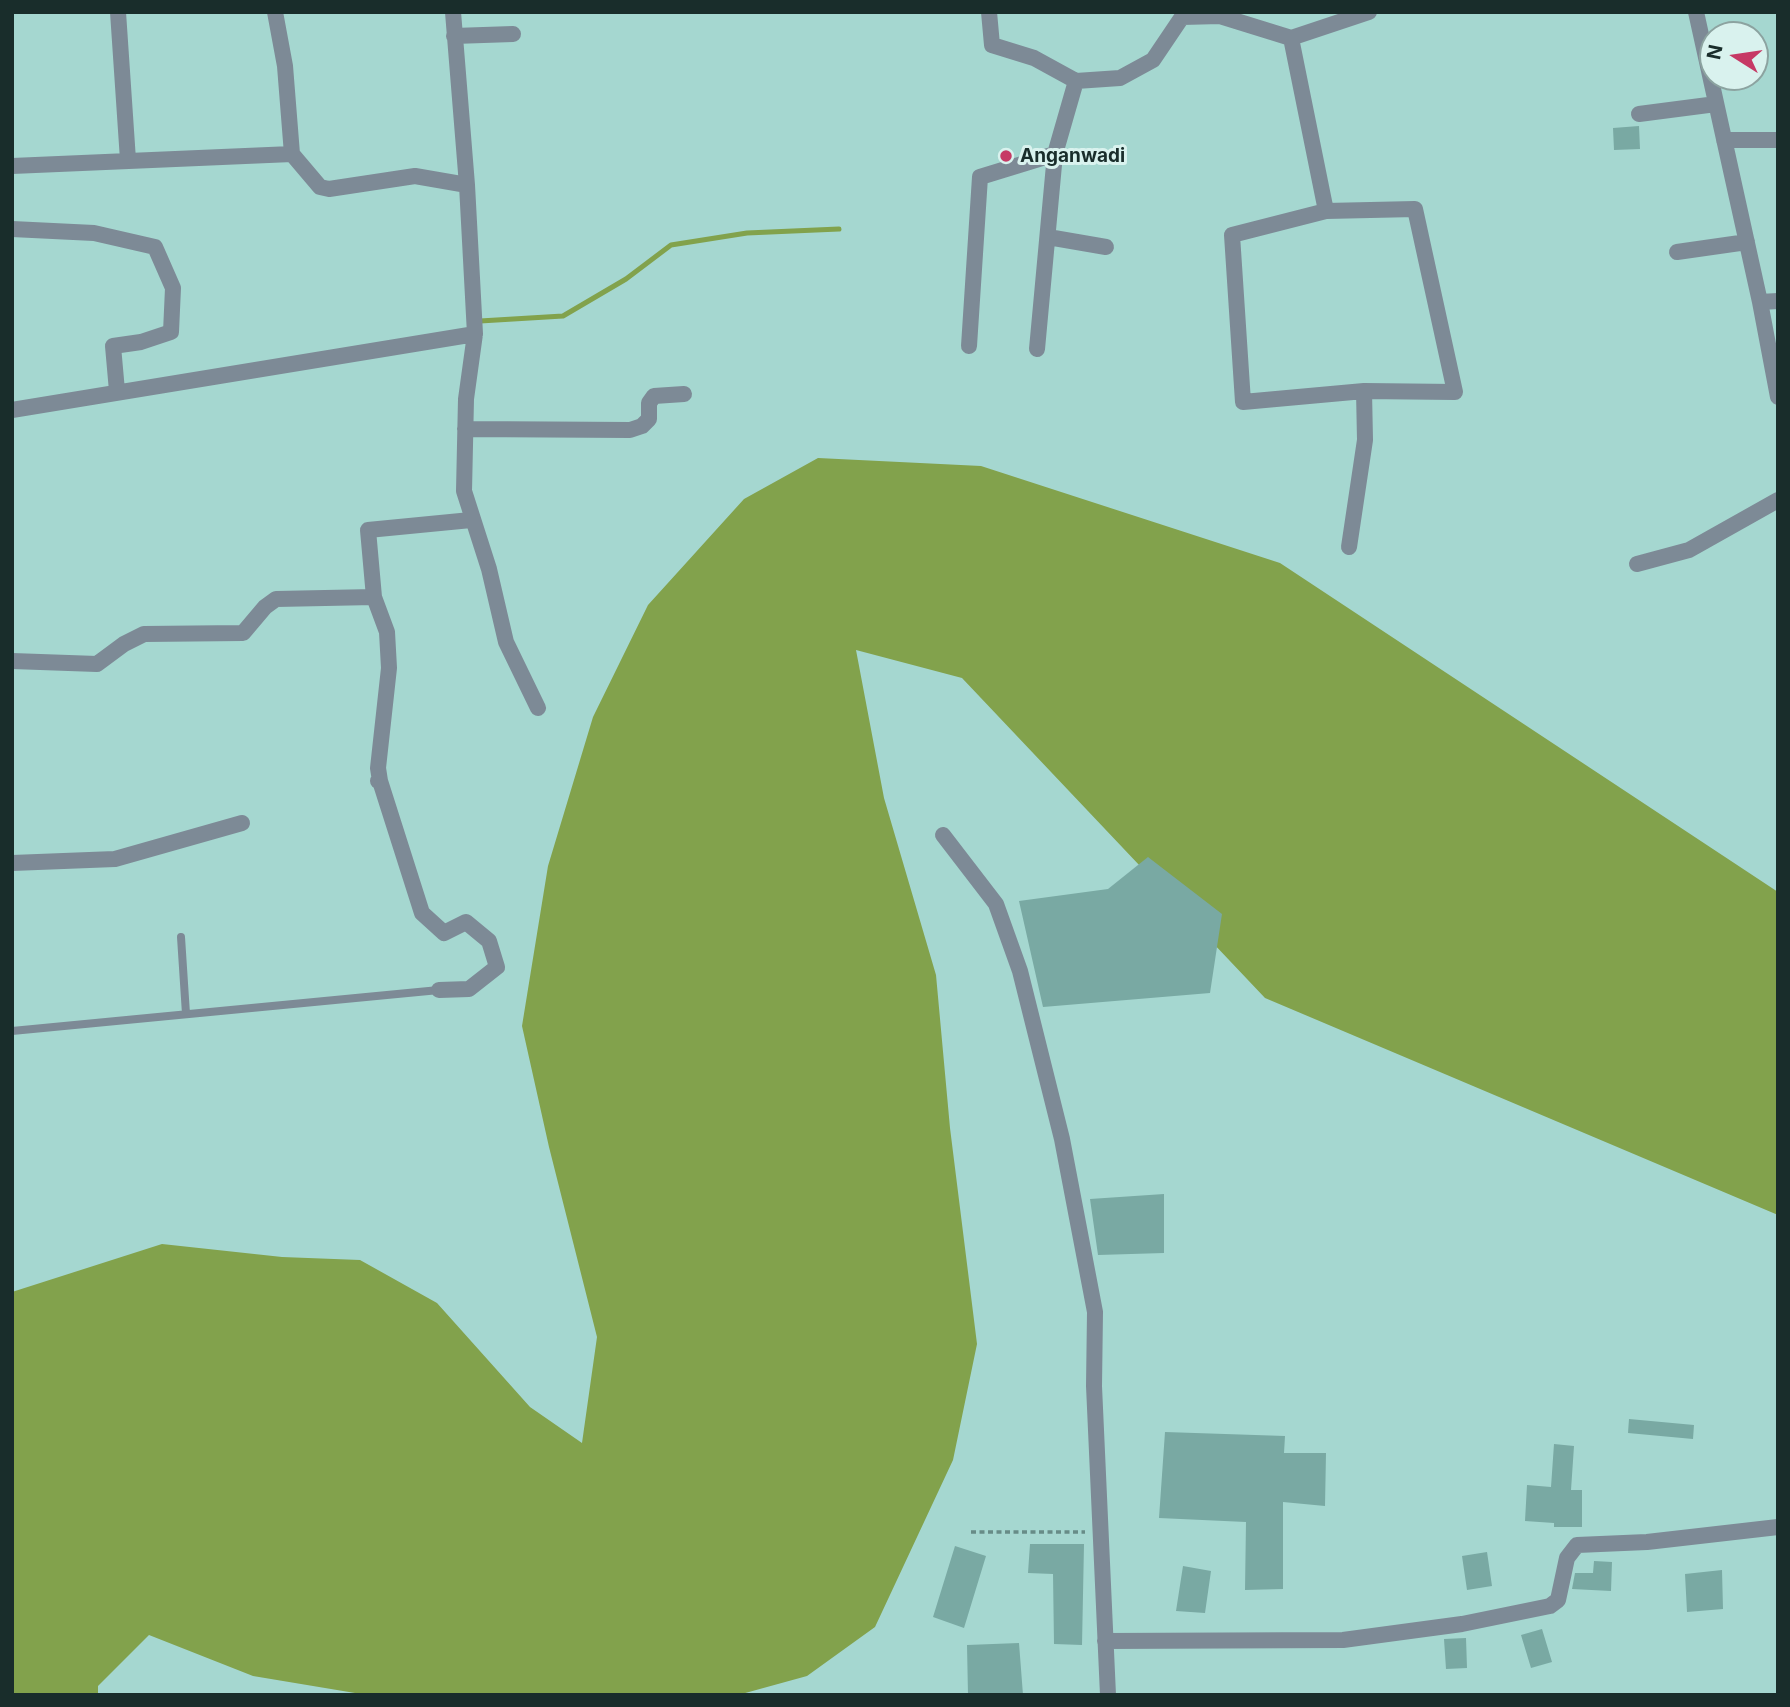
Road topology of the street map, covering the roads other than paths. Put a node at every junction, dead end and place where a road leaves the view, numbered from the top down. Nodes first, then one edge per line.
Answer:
1 (118, 12) edge
2 (275, 12) edge
3 (453, 12) edge
4 (989, 12) edge
5 (1369, 12) edge
6 (1696, 12) edge
7 (513, 34) dead end
8 (454, 36) junction
9 (1291, 38) junction
10 (1076, 81) junction
11 (1716, 104) junction
12 (1639, 114) dead end
13 (1724, 139) junction
14 (1778, 139) edge
15 (292, 153) junction
16 (1055, 154) junction
17 (128, 160) junction
18 (12, 166) edge
19 (467, 185) junction
20 (1326, 211) junction
21 (12, 229) edge
22 (1048, 237) junction
23 (1747, 242) junction
24 (1106, 247) dead end
25 (1676, 252) dead end
26 (1778, 301) edge
27 (1760, 302) junction
28 (475, 334) junction
29 (969, 346) dead end
30 (1037, 349) dead end
31 (117, 391) junction
32 (1364, 391) junction
33 (684, 394) dead end
34 (1778, 397) edge
35 (12, 410) edge
36 (465, 429) junction
37 (1778, 500) edge
38 (471, 520) junction
39 (1349, 547) dead end
40 (1637, 564) dead end
41 (374, 597) junction
42 (12, 661) edge
43 (538, 708) dead end
44 (242, 823) dead end
45 (943, 835) dead end
46 (12, 863) edge
47 (181, 937) dead end
48 (439, 990) joint
49 (186, 1014) junction
50 (12, 1031) edge
51 (1778, 1527) edge
52 (1105, 1640) junction
53 (1108, 1695) edge

1 - 17 street
2 - 15 street
3 - 8 street
4 - 10 street
5 - 9 street
6 - 11 street
7 - 8 street
8 - 19 street
9 - 10 street
9 - 20 street
10 - 16 street
11 - 12 street
11 - 13 street
13 - 14 street
13 - 23 street
15 - 17 street
15 - 19 street
16 - 22 street
16 - 29 street
17 - 18 street
19 - 28 street
20 - 32 street
20 - 32 street
21 - 31 street
22 - 24 street
22 - 30 street
23 - 25 street
23 - 27 street
26 - 27 street
27 - 34 street
28 - 31 street
28 - 36 street
31 - 35 street
32 - 39 street
33 - 36 street
36 - 38 street
37 - 40 street
38 - 41 street
38 - 43 street
41 - 42 street
41 - 48 street
44 - 46 street
45 - 52 street
47 - 49 lane
48 - 49 lane
49 - 50 lane
51 - 52 street
52 - 53 street

